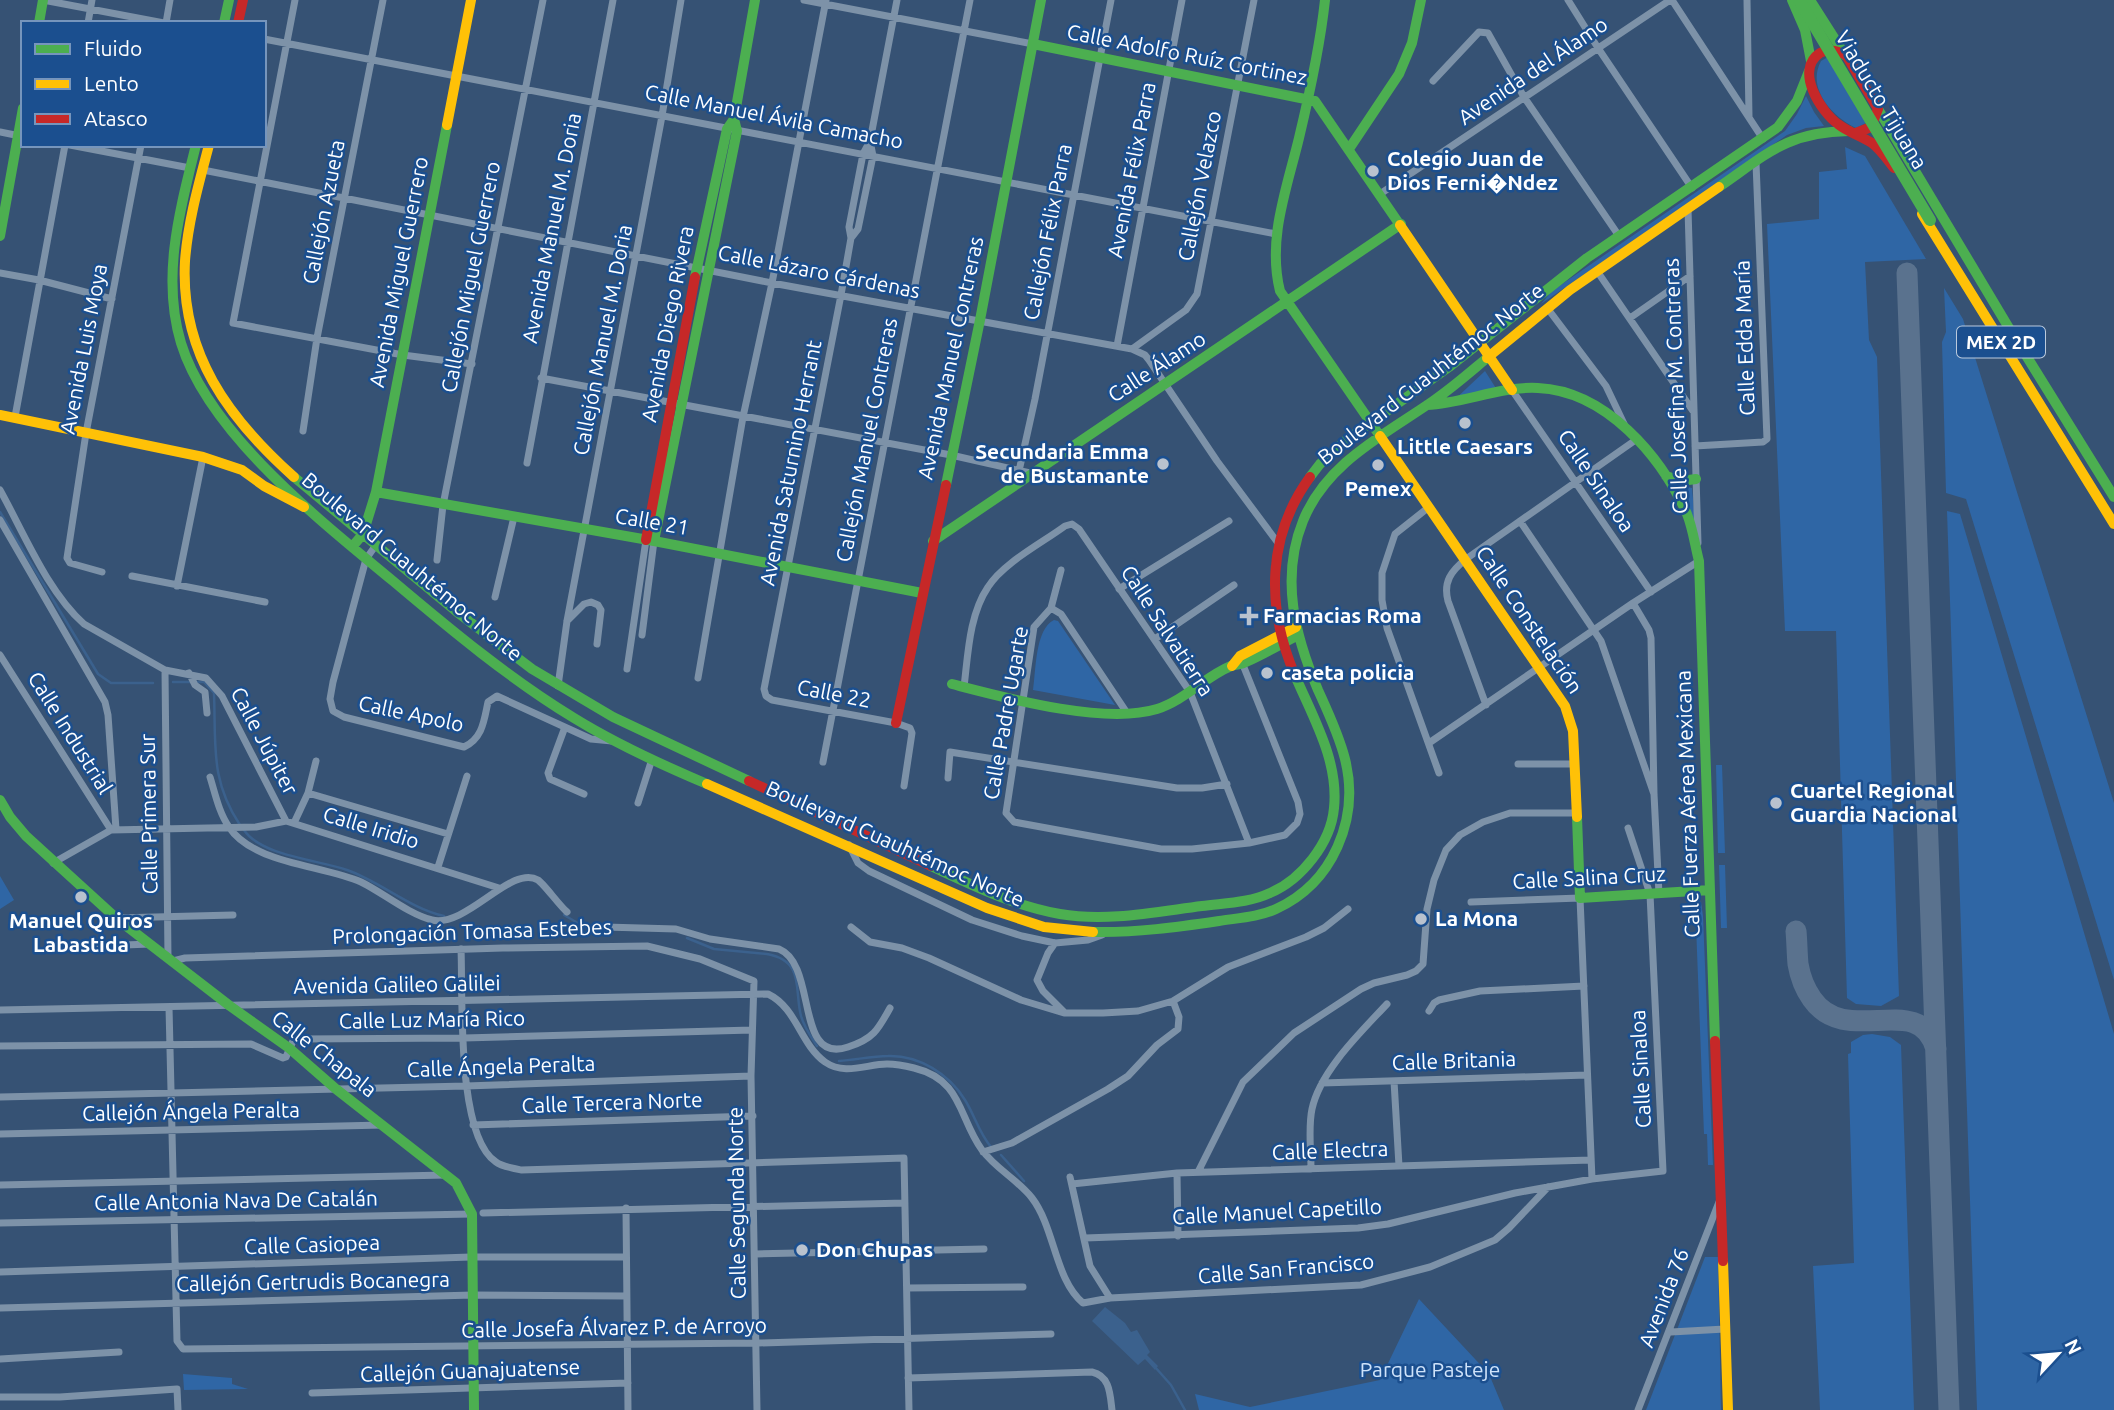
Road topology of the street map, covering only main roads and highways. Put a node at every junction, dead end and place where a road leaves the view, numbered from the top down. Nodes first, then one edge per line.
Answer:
1 (43, 0) edge
2 (229, 0) edge
3 (243, 0) edge
4 (471, 0) edge
5 (755, 0) edge
6 (1041, 0) edge
7 (1325, 0) edge
8 (1421, 0) edge
9 (1792, 0) edge
10 (1799, 0) edge
11 (1810, 0) edge
12 (39, 21) edge
13 (224, 21) edge
14 (238, 21) edge
15 (1033, 44) junction
16 (1846, 55) junction
17 (1810, 66) junction
18 (1308, 98) junction
19 (1878, 109) junction
20 (1852, 132) junction
21 (20, 136) edge
22 (195, 147) edge
23 (208, 147) edge
24 (1349, 149) junction
25 (197, 169) junction
26 (1401, 224) junction
27 (0, 236) edge
28 (1963, 280) junction
29 (1287, 304) junction
30 (1480, 343) junction
31 (1489, 356) junction
32 (1512, 390) junction
33 (1427, 405) junction
34 (0, 415) edge
35 (1369, 423) junction
36 (1380, 437) junction
37 (1666, 476) junction
38 (1696, 479) road end
39 (376, 492) junction
40 (2114, 497) edge
41 (309, 510) junction
42 (2114, 524) edge
43 (363, 534) junction
44 (650, 540) junction
45 (933, 541) junction
46 (352, 547) junction
47 (922, 593) junction
48 (1297, 631) junction
49 (1281, 639) junction
50 (1238, 662) junction
51 (958, 686) road end
52 (896, 723) road end
53 (0, 800) edge
54 (1710, 890) junction
55 (1580, 898) joint
56 (474, 1410) edge
57 (1728, 1410) edge

1 - 12 main road
2 - 13 main road
3 - 14 main road
4 - 39 main road, Avenida Miguel Guerrero
5 - 44 main road, Avenida Diego Rivera
6 - 15 main road, Avenida Manuel Contreras
7 - 18 main road, Calle Constelación
8 - 24 main road
9 - 17 main road, MEX 2D
10 - 28 main road, Viaducto Tijuana, bridge
11 - 16 main road, Viaducto Tijuana / MEX 2D
15 - 18 main road, Calle Adolfo Ruíz Cortinez
15 - 45 main road, Avenida Manuel Contreras
16 - 17 main road
16 - 19 main road, MEX 2D
17 - 20 main road, MEX 2D
17 - 30 main road, Boulevard Cuauhtémoc Norte
18 - 24 main road, Calle Adolfo Ruíz Cortinez
18 - 29 main road, Calle Constelación
19 - 20 main road
19 - 40 main road, MEX 2D
20 - 28 main road, MEX 2D
20 - 31 main road, Boulevard Cuauhtémoc Norte
21 - 27 main road
22 - 25 main road, Boulevard Cuauhtémoc Norte
23 - 25 main road, Boulevard Cuauhtémoc Norte
24 - 26 main road, Calle Adolfo Ruíz Cortinez
25 - 41 main road, Boulevard Cuauhtémoc Norte
25 - 43 main road, Boulevard Cuauhtémoc Norte
26 - 29 main road, Calle Álamo
26 - 30 main road, Calle Adolfo Ruíz Cortinez
28 - 42 main road, MEX 2D
29 - 35 main road, Calle Constelación
29 - 45 main road, Calle Álamo
30 - 31 main road, Calle Adolfo Ruíz Cortinez
30 - 35 main road, Boulevard Cuauhtémoc Norte
31 - 32 main road, Calle Adolfo Ruíz Cortinez
31 - 33 main road, Boulevard Cuauhtémoc Norte
32 - 33 main road, Calle Fuerza Aérea Mexicana
32 - 37 main road, Calle Fuerza Aérea Mexicana
33 - 36 main road, Boulevard Cuauhtémoc Norte
34 - 41 main road
35 - 36 main road, Calle Constelación
35 - 49 main road, Boulevard Cuauhtémoc Norte
36 - 48 main road, Boulevard Cuauhtémoc Norte
36 - 55 main road, Calle Constelación
37 - 38 main road
37 - 54 main road, Calle Fuerza Aérea Mexicana
39 - 43 main road, Avenida Miguel Guerrero
39 - 44 main road, Calle 21
41 - 46 main road, Boulevard Cuauhtémoc Norte
43 - 46 main road, Avenida Miguel Guerrero
43 - 49 main road, Boulevard Cuauhtémoc Norte
44 - 47 main road, Calle 21
45 - 47 main road, Avenida Manuel Contreras
46 - 48 main road, Boulevard Cuauhtémoc Norte
47 - 52 main road, Avenida Manuel Contreras
48 - 49 main road
49 - 50 main road
49 - 50 main road
50 - 51 main road
53 - 56 main road, Calle Chapala
54 - 55 main road, Calle Salina Cruz
54 - 57 main road, Calle Fuerza Aérea Mexicana

